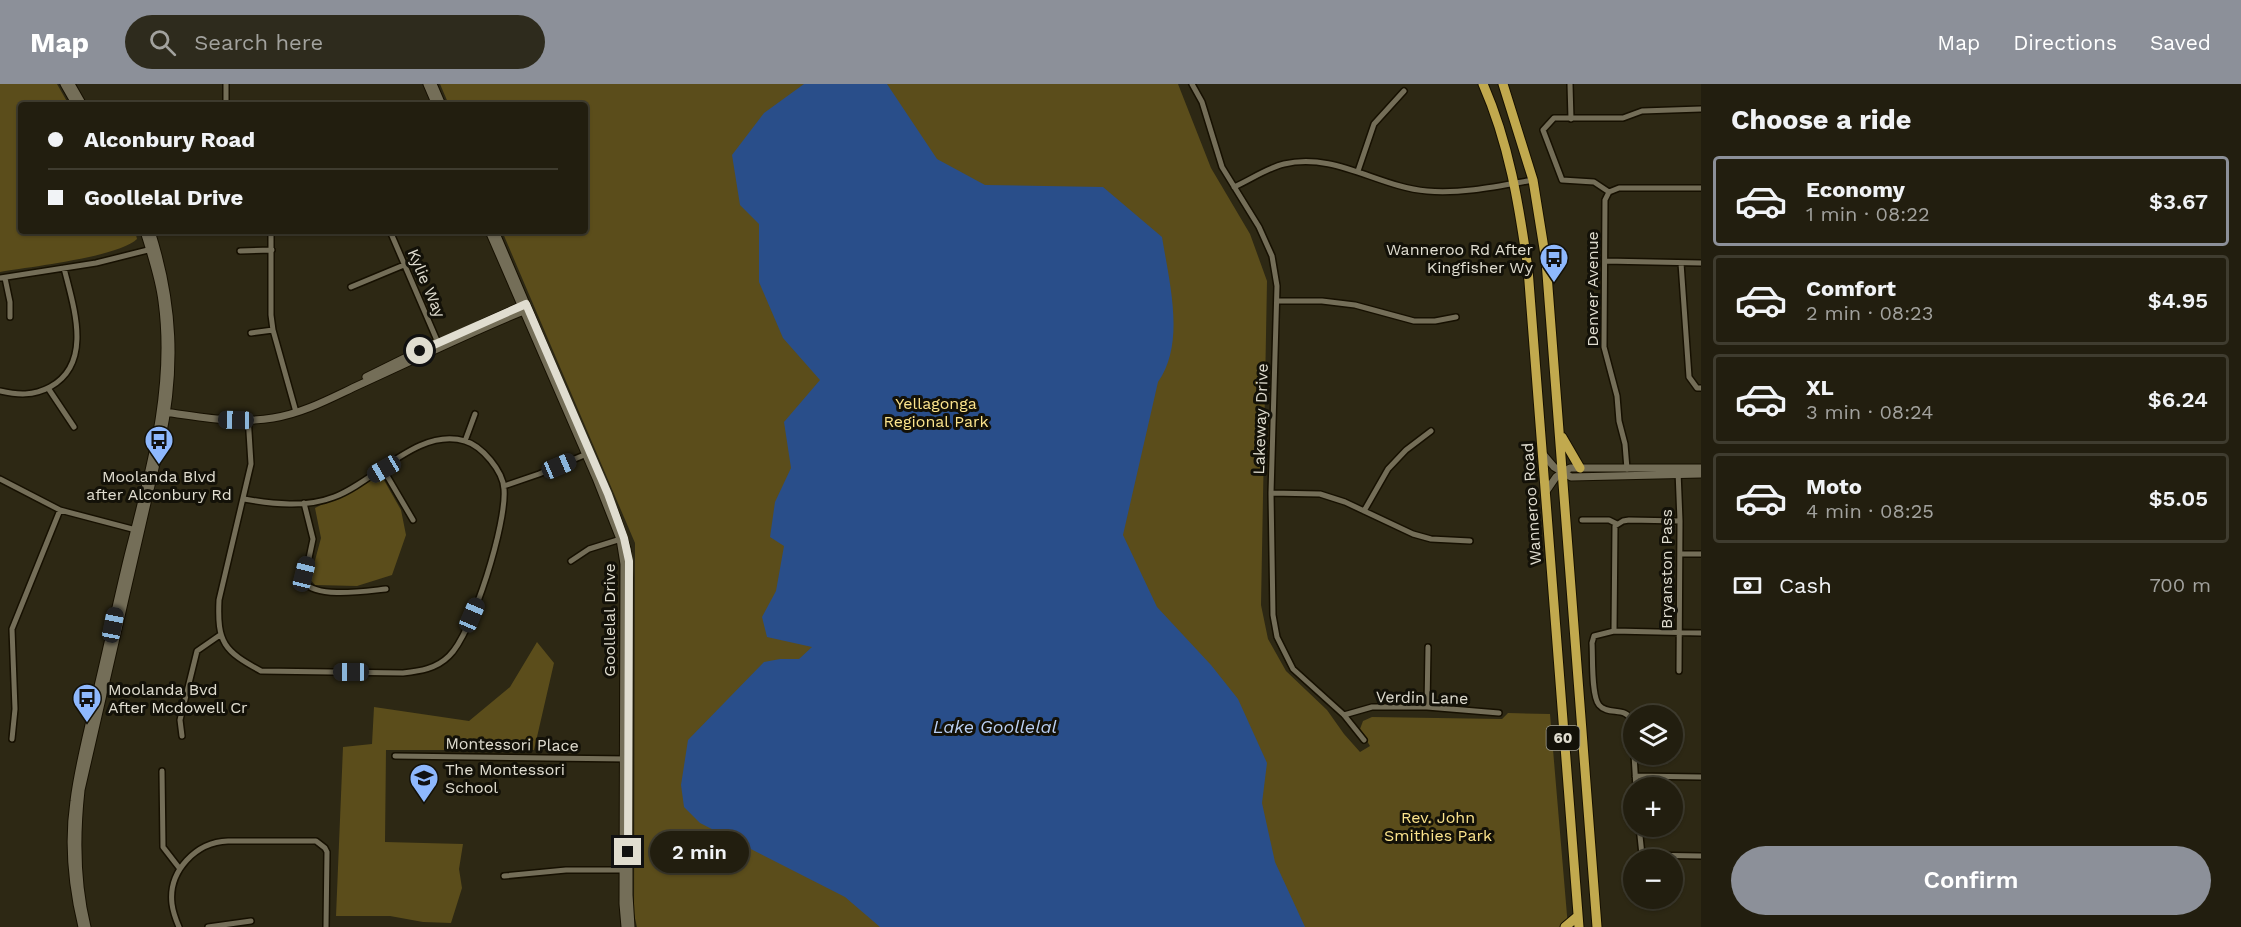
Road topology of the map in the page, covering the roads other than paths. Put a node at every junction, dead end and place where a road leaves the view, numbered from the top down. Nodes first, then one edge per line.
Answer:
1 (64, 84) edge
2 (71, 84) edge
3 (226, 84) edge
4 (427, 84) edge
5 (433, 84) edge
6 (1192, 84) edge
7 (1483, 84) edge
8 (1503, 84) edge
9 (1570, 84) edge
10 (1404, 91) dead end
11 (74, 102) edge
12 (81, 102) edge
13 (226, 102) edge
14 (435, 102) edge
15 (441, 102) edge
16 (1701, 109) edge
17 (1571, 119) junction
18 (1358, 171) junction
19 (1533, 180) junction
20 (1515, 183) junction
21 (1234, 187) junction
22 (1701, 188) edge
23 (1609, 192) junction
24 (146, 234) edge
25 (151, 234) edge
26 (272, 234) edge
27 (391, 234) edge
28 (490, 234) edge
29 (496, 234) edge
30 (153, 249) junction
31 (272, 250) junction
32 (240, 251) dead end
33 (1605, 261) junction
34 (1681, 263) junction
35 (1701, 263) edge
36 (404, 265) junction
37 (64, 268) junction
38 (2, 278) edge
39 (351, 287) dead end
40 (1277, 301) junction
41 (524, 308) junction
42 (10, 317) dead end
43 (1456, 317) dead end
44 (273, 330) junction
45 (251, 333) dead end
46 (439, 344) junction
47 (48, 388) junction
48 (1701, 388) edge
49 (0, 391) edge
50 (165, 410) junction
51 (296, 410) junction
52 (475, 414) dead end
53 (248, 418) junction
54 (74, 427) dead end
55 (1431, 431) dead end
56 (1559, 432) junction
57 (465, 441) junction
58 (587, 454) junction
59 (1543, 454) junction
60 (1580, 468) junction
61 (1627, 468) junction
62 (1701, 468) edge
63 (384, 469) junction
64 (1563, 472) junction
65 (1678, 472) junction
66 (1701, 474) edge
67 (1628, 477) junction
68 (0, 478) edge
69 (504, 486) junction
70 (1271, 493) junction
71 (1545, 493) junction
72 (244, 499) junction
73 (304, 503) junction
74 (60, 510) junction
75 (1364, 511) junction
76 (413, 520) dead end
77 (1582, 520) dead end
78 (1680, 520) junction
79 (1617, 524) junction
80 (138, 531) junction
81 (622, 538) junction
82 (1470, 540) dead end
83 (1680, 554) junction
84 (1701, 554) edge
85 (571, 561) dead end
86 (386, 589) dead end
87 (1614, 631) junction
88 (1679, 633) junction
89 (1701, 633) edge
90 (220, 635) junction
91 (1428, 646) dead end
92 (1679, 671) dead end
93 (1427, 707) junction
94 (1499, 713) dead end
95 (1623, 713) edge
96 (1344, 715) junction
97 (182, 736) dead end
98 (12, 739) dead end
99 (1364, 740) dead end
100 (395, 756) dead end
101 (626, 759) junction
102 (1635, 765) edge
103 (162, 771) dead end
104 (1635, 776) joint
105 (1701, 777) edge
106 (1640, 837) edge
107 (1701, 856) edge
108 (180, 869) junction
109 (626, 870) junction
110 (504, 876) dead end
111 (1578, 916) junction
112 (250, 921) dead end
113 (82, 927) edge
114 (87, 927) edge
115 (178, 927) edge
116 (208, 927) edge
117 (326, 927) edge
118 (625, 927) edge
119 (631, 927) edge
120 (1565, 927) edge
121 (1579, 927) edge
122 (1597, 927) edge

1 - 11 street
2 - 12 street
3 - 13 street
4 - 14 street
5 - 15 street
6 - 21 street, Lakeway Drive
7 - 20 highway, Wanneroo Road / 60
8 - 19 highway, Wanneroo Road / 60
9 - 17 street
10 - 18 street
16 - 17 street
17 - 23 street
18 - 20 street
18 - 21 street
19 - 20 street
19 - 56 highway, Wanneroo Road / 60
20 - 59 highway, Wanneroo Road / 60
21 - 40 street, Lakeway Drive
22 - 23 street
23 - 33 street, Denver Avenue
24 - 30 street
25 - 30 street
26 - 31 street
27 - 36 street, Kylie Way
28 - 41 street, Goollelal Drive
29 - 41 street, Goollelal Drive
30 - 37 street
30 - 50 street
31 - 32 street
31 - 44 street
33 - 34 street
33 - 61 street, Denver Avenue
34 - 35 street
34 - 48 street
36 - 39 street
36 - 46 street, Kylie Way
37 - 38 street
37 - 47 street
38 - 42 street
40 - 43 street
40 - 70 street, Lakeway Drive
41 - 46 street
41 - 58 street, Goollelal Drive
44 - 45 street
44 - 51 street
46 - 51 street
47 - 49 street
47 - 54 street
50 - 53 street
50 - 80 street
51 - 53 street
52 - 57 street
53 - 72 street
55 - 75 street
56 - 60 highway
56 - 64 highway, Wanneroo Road / 60
57 - 63 street
57 - 69 street
58 - 69 street
58 - 81 street, Goollelal Drive
59 - 64 street
59 - 71 highway, Wanneroo Road / 60
60 - 61 street
60 - 64 street
61 - 65 street
61 - 67 street, Denver Avenue
62 - 65 street
63 - 73 street
63 - 76 street
64 - 67 street
64 - 71 street
64 - 122 highway, Wanneroo Road / 60
65 - 66 street
65 - 67 street
65 - 78 street, Bryanston Pass
68 - 74 street
69 - 90 street
70 - 75 street
70 - 96 street, Lakeway Drive
71 - 111 highway, Wanneroo Road / 60
72 - 73 street
72 - 90 street
73 - 86 street
74 - 80 street
74 - 98 street
75 - 82 street
77 - 79 street
78 - 79 street
78 - 83 street, Bryanston Pass
79 - 87 street
80 - 113 street
80 - 114 street
81 - 85 street
81 - 101 street, Goollelal Drive
83 - 84 street
83 - 88 street, Bryanston Pass
87 - 88 street
87 - 95 street
88 - 89 street
88 - 92 street, Bryanston Pass
90 - 97 street
91 - 93 street
93 - 94 street, Verdin Lane
93 - 96 street, Verdin Lane
96 - 99 street, Lakeway Drive
100 - 101 street, Montessori Place
101 - 109 street, Goollelal Drive
102 - 104 street
103 - 108 street
104 - 105 street
106 - 107 street
108 - 115 street
108 - 117 street
109 - 110 street
109 - 118 street, Goollelal Drive
109 - 119 street, Goollelal Drive
111 - 120 highway
111 - 121 highway, Wanneroo Road / 60
112 - 116 street

